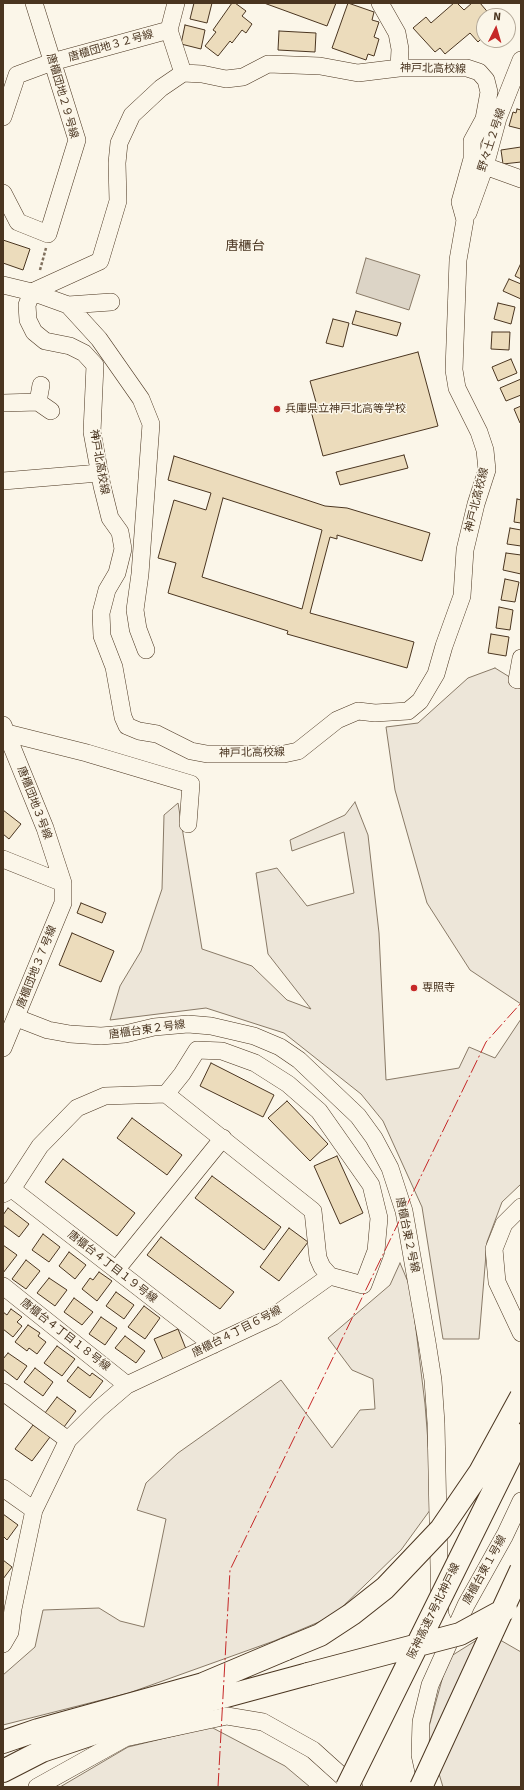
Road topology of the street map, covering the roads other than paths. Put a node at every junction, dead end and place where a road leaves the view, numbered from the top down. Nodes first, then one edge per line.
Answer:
1 (34, 3) edge
2 (176, 3) edge
3 (380, 3) edge
4 (169, 30) junction
5 (521, 60) edge
6 (52, 62) junction
7 (399, 68) junction
8 (183, 73) junction
9 (3, 117) edge
10 (485, 166) junction
11 (521, 179) edge
12 (3, 193) edge
13 (465, 220) junction
14 (35, 284) junction
15 (3, 285) edge
16 (111, 302) dead end
17 (68, 305) junction
18 (41, 385) dead end
19 (3, 403) edge
20 (99, 473) junction
21 (3, 481) edge
22 (146, 650) dead end
23 (521, 658) edge
24 (517, 680) dead end
25 (5, 729) edge
26 (188, 824) dead end
27 (3, 859) edge
28 (63, 883) junction
29 (17, 1018) junction
30 (3, 1048) edge
31 (166, 1094) junction
32 (222, 1138) junction
33 (7, 1191) edge
34 (521, 1207) edge
35 (116, 1270) junction
36 (330, 1276) junction
37 (3, 1286) edge
38 (521, 1333) edge
39 (213, 1345) junction
40 (127, 1385) junction
41 (3, 1392) edge
42 (521, 1397) edge
43 (521, 1435) edge
44 (68, 1440) junction
45 (3, 1488) edge
46 (521, 1501) edge
47 (34, 1510) junction
48 (521, 1570) edge
49 (521, 1600) edge
50 (8, 1606) edge
51 (451, 1640) junction
52 (3, 1644) edge
53 (3, 1742) edge
54 (3, 1771) edge
55 (37, 1787) edge
56 (347, 1787) edge
57 (354, 1787) edge
58 (421, 1787) edge
59 (428, 1787) edge

1 - 6 street, 唐櫃団地２９号線
2 - 4 street
3 - 7 street
4 - 6 street, 唐櫃団地３２号線
4 - 8 street
5 - 10 street, 野々土２号線
6 - 9 street, 唐櫃団地３２号線
6 - 12 street, 唐櫃団地２９号線
7 - 8 street, 神戸北高校線
7 - 13 street, 神戸北高校線
8 - 14 street
10 - 11 street
10 - 13 street, 野々土２号線
13 - 20 street, 神戸北高校線
14 - 15 street
14 - 17 street
14 - 20 street, 神戸北高校線
16 - 17 street
17 - 22 street
18 - 19 street
20 - 21 street
23 - 24 street
25 - 26 street
25 - 28 street, 唐櫃団地３号線
27 - 28 street
28 - 29 street, 唐櫃団地３７号線
29 - 30 street, 唐櫃団地３７号線
29 - 51 street, 唐櫃台東２号線
31 - 32 street
31 - 33 street
31 - 36 street
32 - 35 street
32 - 36 street
33 - 35 street, 唐櫃台４丁目１９号線
34 - 38 street
35 - 39 street, 唐櫃台４丁目１９号線
36 - 39 street, 唐櫃台４丁目６号線
37 - 40 street, 唐櫃台４丁目１８号線
39 - 40 street, 唐櫃台４丁目６号線
40 - 44 street, 唐櫃台４丁目６号線
41 - 44 street
42 - 53 highway, bridge
43 - 56 highway, 阪神高速7号北神戸線, bridge
44 - 47 street, 唐櫃台４丁目６号線
45 - 47 street
46 - 51 street, 唐櫃台東１号線
47 - 50 street, 唐櫃台４丁目６号線
48 - 58 highway, bridge
49 - 54 highway, bridge
50 - 52 street, 唐櫃台４丁目６号線
51 - 59 street, 唐櫃台東１号線
55 - 57 street

